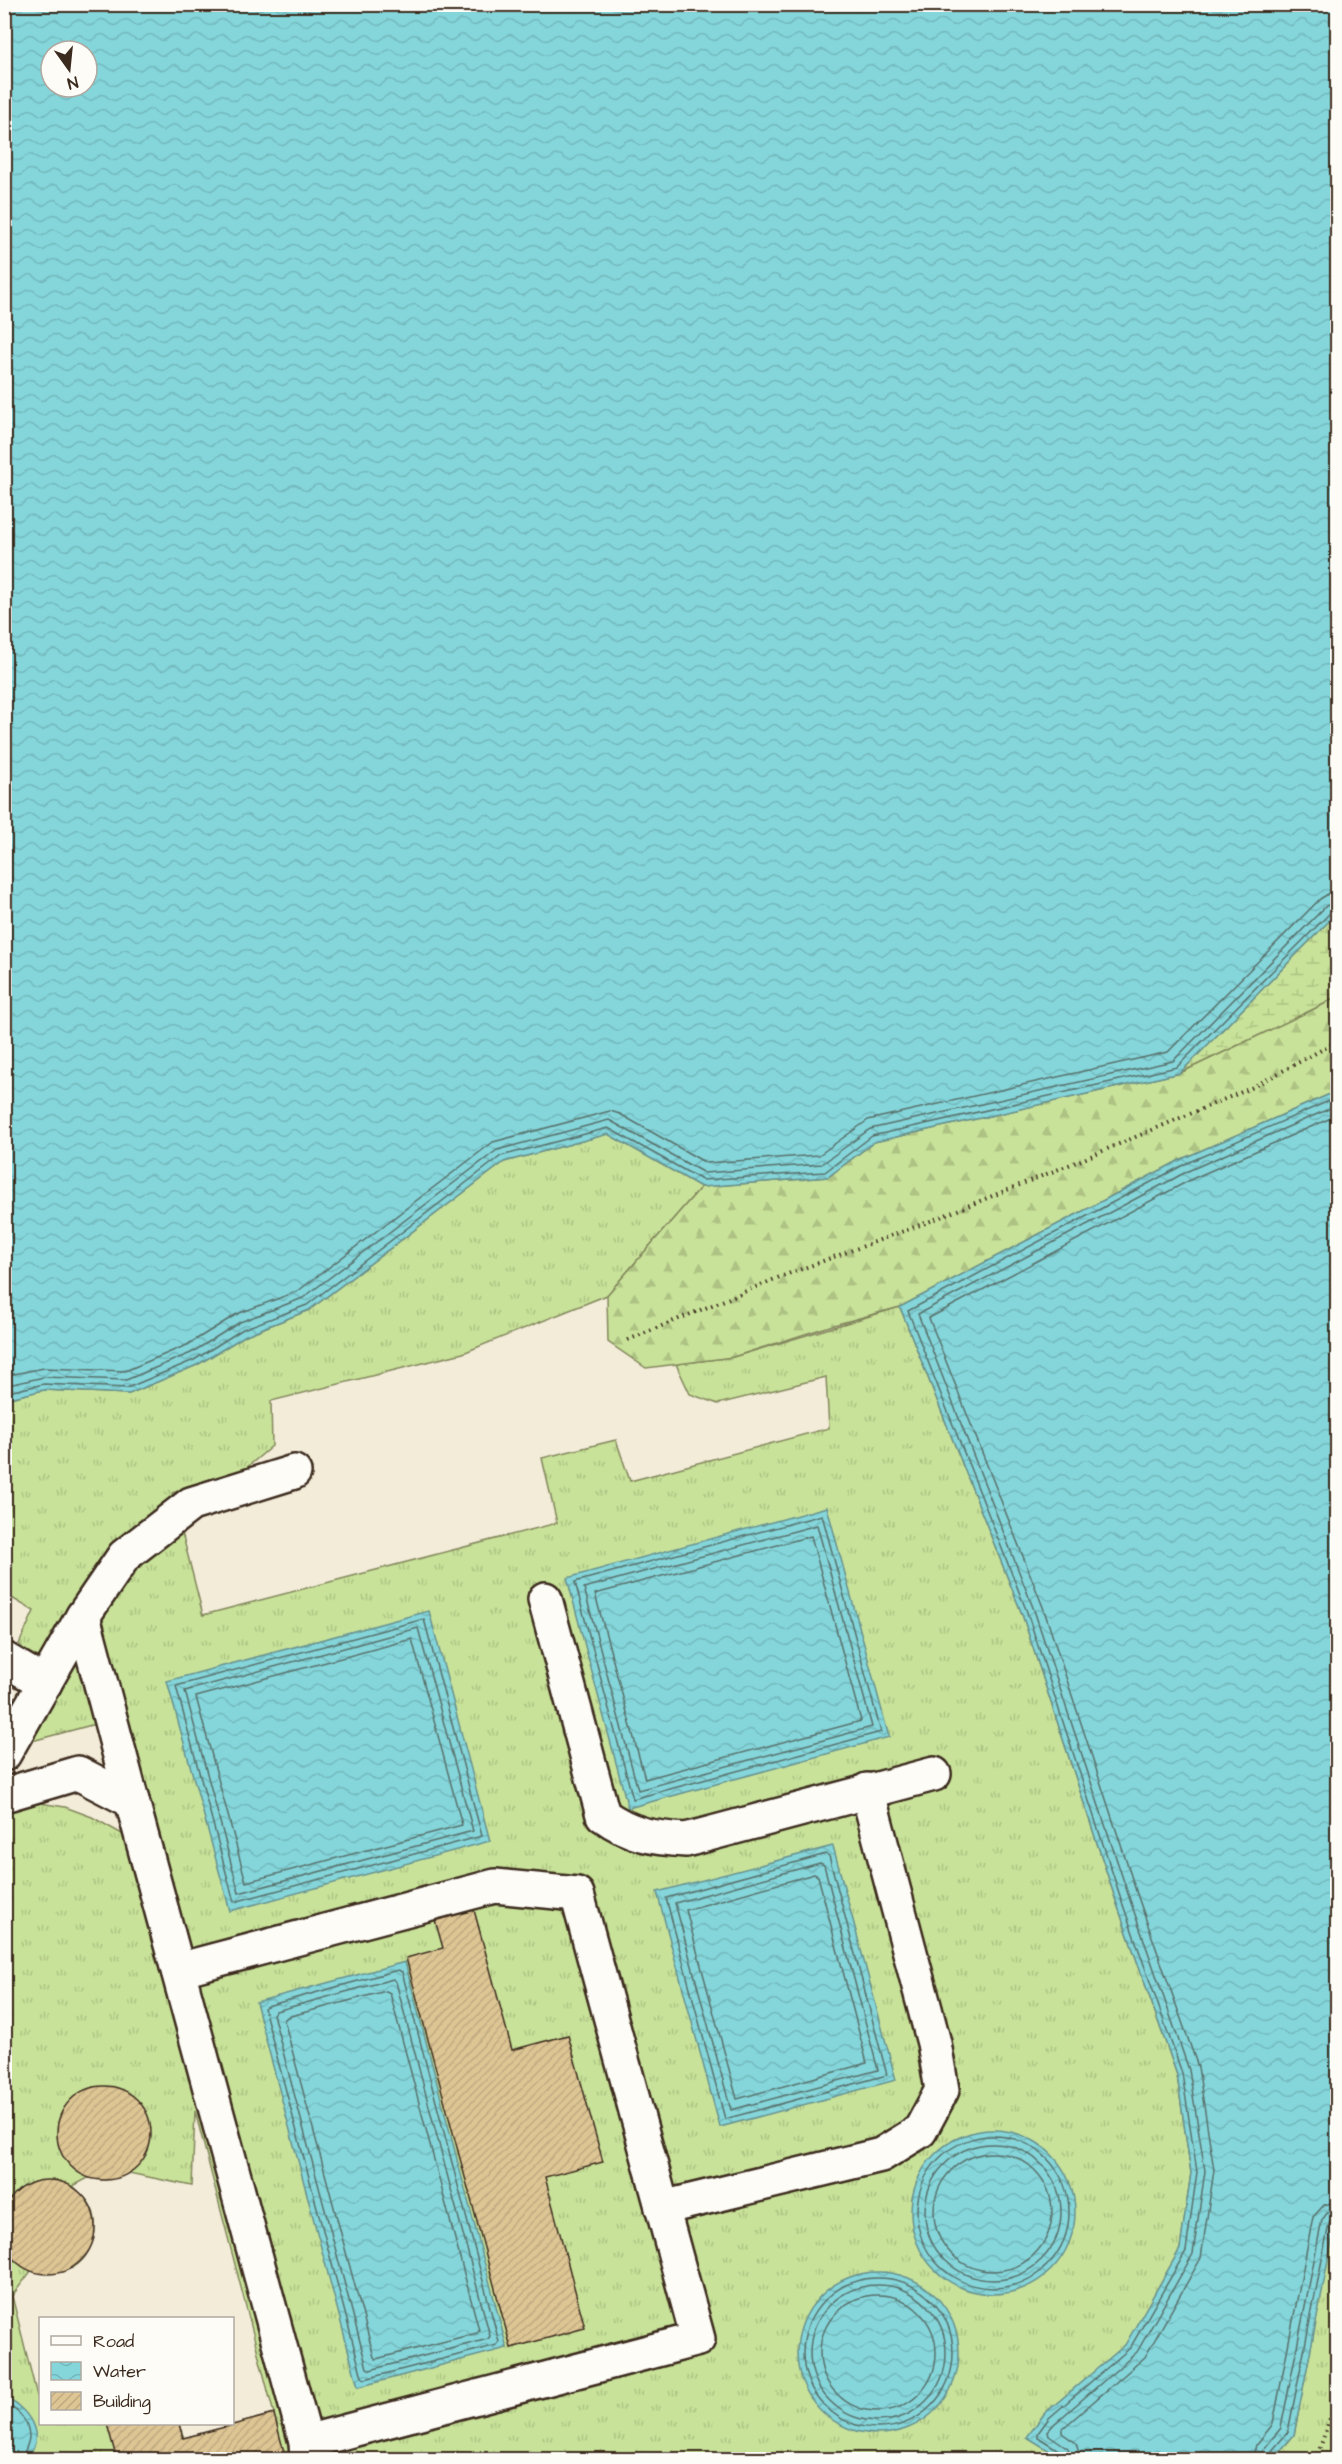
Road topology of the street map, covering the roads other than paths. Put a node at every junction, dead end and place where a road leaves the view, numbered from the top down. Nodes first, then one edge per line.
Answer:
1 (294, 1472) dead end
2 (545, 1599) dead end
3 (83, 1616) junction
4 (4, 1659) edge
5 (45, 1683) junction
6 (4, 1754) edge
7 (934, 1774) dead end
8 (867, 1790) junction
9 (4, 1795) edge
10 (132, 1801) junction
11 (178, 1970) junction
12 (662, 2208) junction
13 (307, 2451) edge

1 - 3 lane
2 - 8 lane
3 - 5 lane
3 - 10 lane
4 - 5 lane
5 - 6 lane
7 - 8 lane
8 - 12 lane
9 - 10 lane
10 - 11 lane
11 - 12 lane
11 - 13 lane
12 - 13 lane

